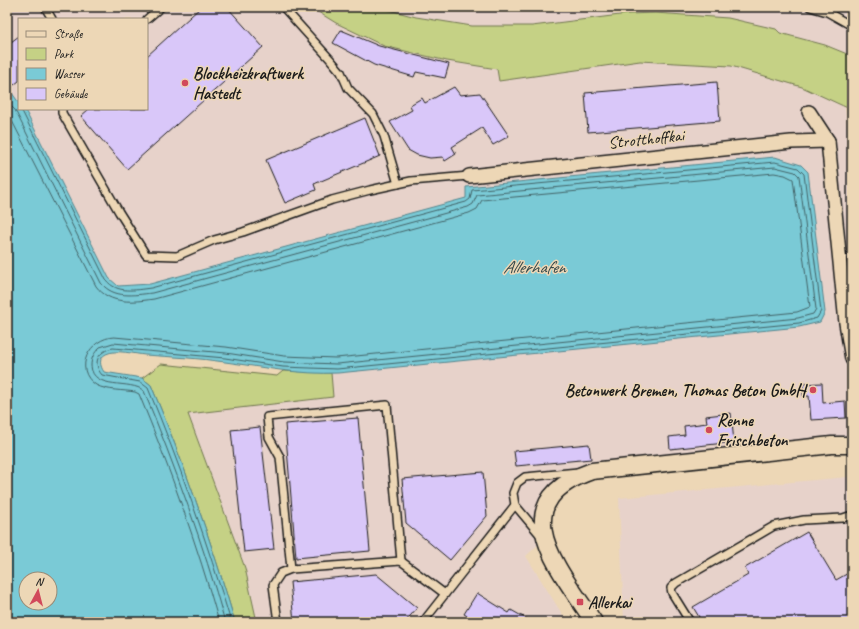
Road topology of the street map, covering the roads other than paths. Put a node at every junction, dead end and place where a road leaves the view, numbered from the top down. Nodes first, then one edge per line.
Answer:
1 (45, 7) edge
2 (161, 7) edge
3 (283, 7) edge
4 (810, 7) edge
5 (51, 18) edge
6 (148, 18) edge
7 (852, 26) edge
8 (62, 110) edge
9 (809, 112) dead end
10 (828, 141) junction
11 (469, 176) joint
12 (398, 184) junction
13 (852, 359) edge
14 (832, 445) junction
15 (852, 445) edge
16 (852, 453) edge
17 (592, 471) junction
18 (515, 505) junction
19 (852, 514) edge
20 (544, 539) junction
21 (401, 561) junction
22 (291, 569) junction
23 (445, 594) junction
24 (278, 622) edge
25 (423, 622) edge
26 (594, 622) edge
27 (690, 622) edge

1 - 5 lane
2 - 6 lane
3 - 12 lane
4 - 7 lane
8 - 12 lane
9 - 10 street
10 - 11 street, Strotthoffkai
10 - 13 street
11 - 12 lane
14 - 15 street
14 - 16 street
14 - 17 street
17 - 18 lane
17 - 20 street
18 - 20 lane
18 - 23 lane
19 - 27 lane
20 - 26 street
21 - 22 lane
21 - 22 lane
21 - 23 lane
22 - 24 lane
23 - 25 lane

